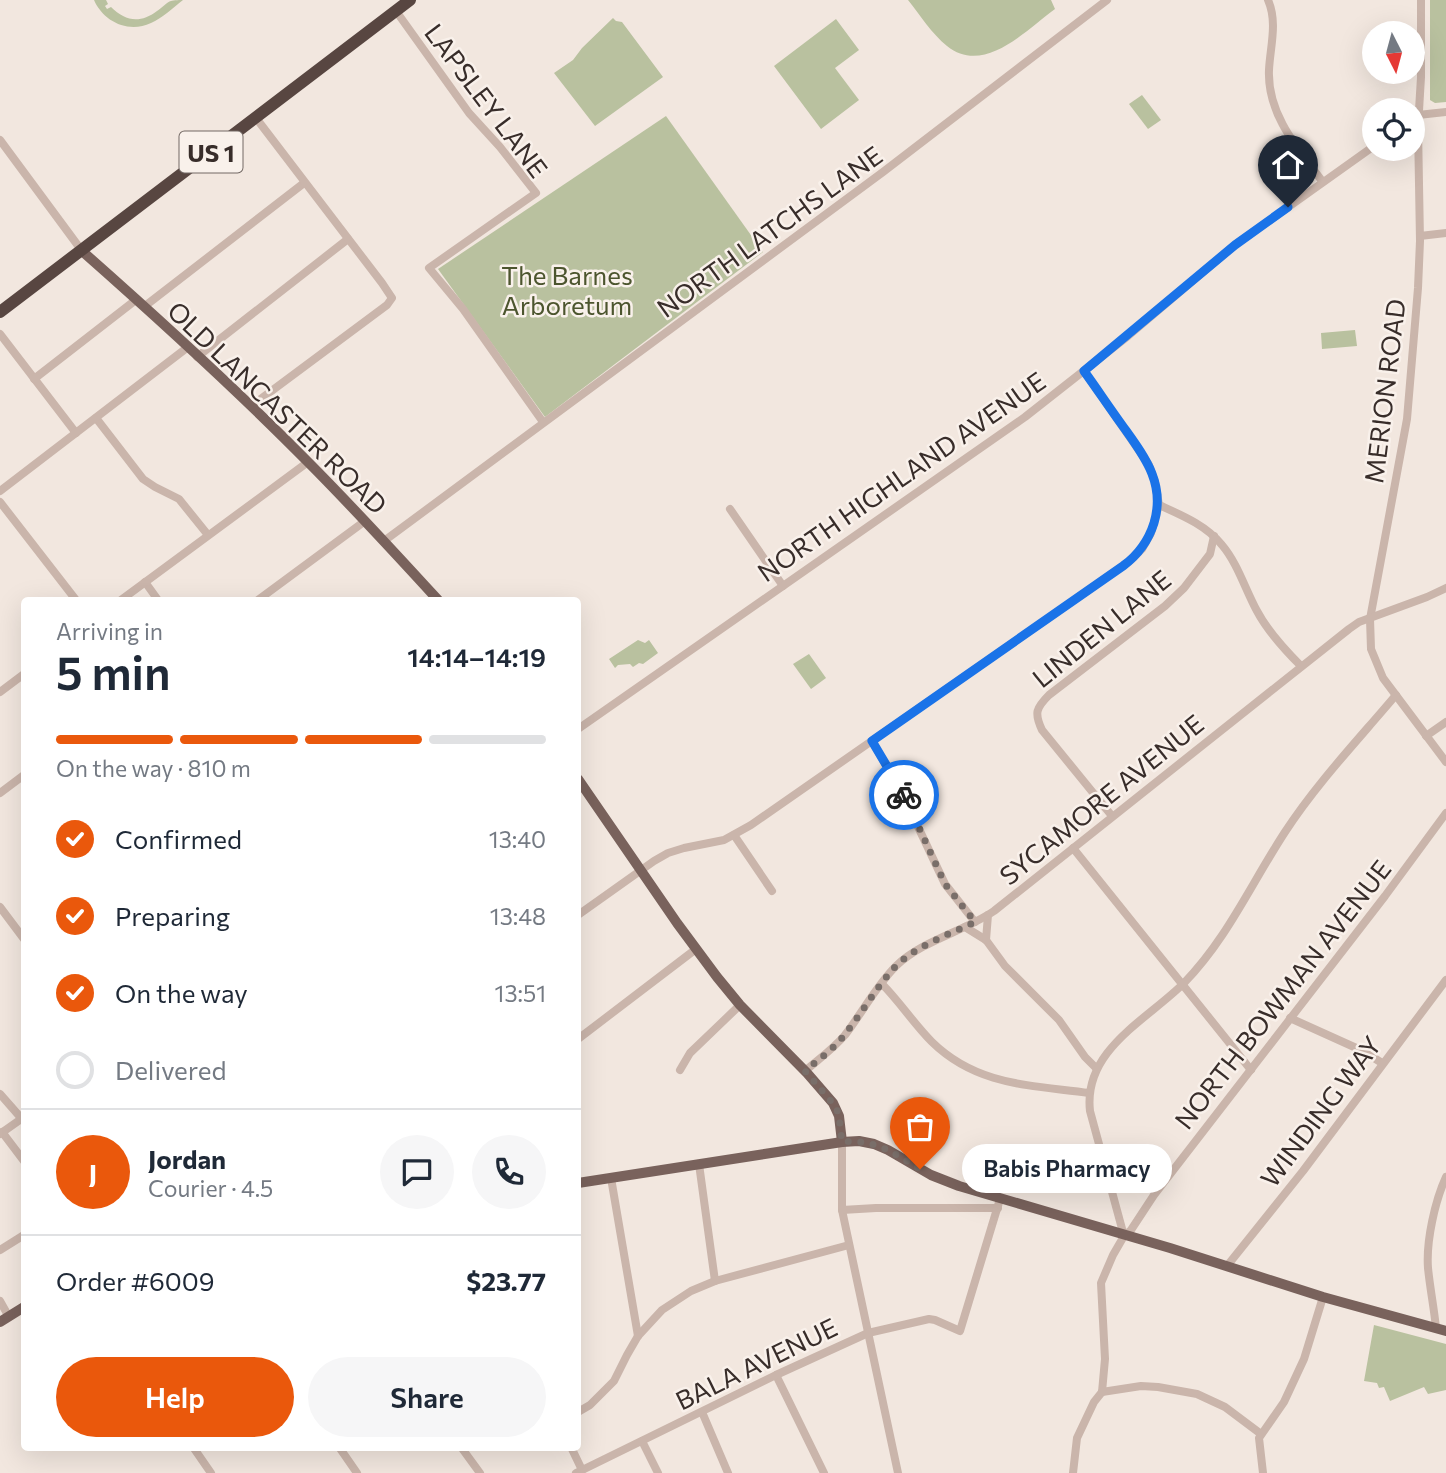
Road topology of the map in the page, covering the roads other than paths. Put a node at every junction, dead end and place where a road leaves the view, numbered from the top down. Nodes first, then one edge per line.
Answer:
1 (410, 0) edge
2 (1107, 0) edge
3 (1268, 0) edge
4 (1421, 0) edge
5 (396, 11) junction
6 (1418, 98) edge
7 (1446, 112) edge
8 (1425, 115) edge
9 (256, 118) junction
10 (0, 140) edge
11 (1362, 154) edge
12 (1417, 161) edge
13 (1322, 181) junction
14 (304, 183) junction
15 (1446, 233) edge
16 (1420, 236) junction
17 (348, 239) junction
18 (82, 251) junction
19 (141, 302) junction
20 (0, 312) edge
21 (0, 334) edge
22 (188, 347) junction
23 (197, 357) junction
24 (1084, 371) junction
25 (34, 379) junction
26 (252, 407) junction
27 (96, 418) junction
28 (543, 422) junction
29 (76, 433) junction
30 (308, 462) junction
31 (0, 491) edge
32 (0, 502) edge
33 (1159, 505) junction
34 (730, 509) dead end
35 (365, 520) junction
36 (208, 535) junction
37 (1214, 536) junction
38 (384, 541) junction
39 (1226, 551) junction
40 (1210, 554) junction
41 (145, 582) junction
42 (783, 586) junction
43 (1446, 588) edge
44 (74, 597) edge
45 (125, 597) edge
46 (156, 597) edge
47 (262, 597) edge
48 (431, 597) edge
49 (1370, 619) junction
50 (1349, 628) junction
51 (1370, 638) junction
52 (1301, 666) junction
53 (21, 676) edge
54 (0, 692) edge
55 (1396, 695) junction
56 (1446, 722) edge
57 (581, 727) edge
58 (1426, 736) junction
59 (872, 741) junction
60 (1446, 762) edge
61 (21, 777) edge
62 (581, 783) edge
63 (0, 793) edge
64 (1446, 813) edge
65 (1112, 817) junction
66 (734, 835) junction
67 (1073, 848) junction
68 (640, 871) junction
69 (772, 891) dead end
70 (0, 907) edge
71 (581, 913) edge
72 (988, 915) junction
73 (975, 922) junction
74 (965, 927) junction
75 (21, 935) edge
76 (986, 940) junction
77 (696, 949) junction
78 (1446, 980) edge
79 (882, 984) junction
80 (1183, 984) junction
81 (740, 1005) junction
82 (1290, 1018) junction
83 (581, 1037) edge
84 (1382, 1063) junction
85 (1096, 1068) junction
86 (680, 1070) dead end
87 (1251, 1070) junction
88 (805, 1071) junction
89 (1089, 1093) junction
90 (0, 1094) edge
91 (21, 1116) edge
92 (21, 1119) edge
93 (1, 1133) edge
94 (842, 1142) junction
95 (21, 1157) edge
96 (699, 1164) junction
97 (1446, 1177) edge
98 (611, 1178) junction
99 (581, 1183) edge
100 (999, 1203) junction
101 (842, 1210) junction
102 (1124, 1236) junction
103 (21, 1237) edge
104 (849, 1245) junction
105 (0, 1250) edge
106 (1227, 1266) junction
107 (715, 1281) junction
108 (1324, 1297) junction
109 (0, 1301) edge
110 (21, 1309) edge
111 (5, 1319) edge
112 (1441, 1329) edge
113 (868, 1333) junction
114 (638, 1336) junction
115 (776, 1375) junction
116 (1102, 1392) junction
117 (581, 1410) edge
118 (702, 1412) junction
119 (1261, 1434) junction
120 (642, 1441) junction
121 (195, 1451) edge
122 (342, 1451) edge
123 (464, 1451) edge
124 (572, 1451) edge
125 (579, 1472) edge
126 (211, 1473) edge
127 (357, 1473) edge
128 (480, 1473) edge
129 (658, 1473) edge
130 (728, 1473) edge
131 (824, 1473) edge
132 (898, 1473) edge
133 (1073, 1473) edge
134 (1263, 1473) edge

1 - 5 highway, US 1
2 - 28 street, NORTH LATCHS LANE
3 - 13 street
4 - 6 street, MERION ROAD
5 - 9 highway, US 1
5 - 28 street, LAPSLEY LANE
7 - 8 street
9 - 14 street
9 - 18 highway, US 1
10 - 18 street
11 - 13 street, NORTH HIGHLAND AVENUE
12 - 16 street, MERION ROAD
13 - 24 street, NORTH HIGHLAND AVENUE
14 - 17 street
14 - 19 street
15 - 16 street
16 - 49 street, MERION ROAD
17 - 23 street
17 - 26 street
18 - 19 main road, OLD LANCASTER ROAD
18 - 20 highway, US 1
19 - 22 main road, OLD LANCASTER ROAD
19 - 25 street
21 - 25 street
22 - 23 main road, OLD LANCASTER ROAD
22 - 27 street
23 - 26 main road, OLD LANCASTER ROAD
24 - 33 street
24 - 42 street, NORTH HIGHLAND AVENUE
25 - 29 street
26 - 30 main road, OLD LANCASTER ROAD
27 - 29 street
27 - 36 street
28 - 38 street, NORTH LATCHS LANE
29 - 31 street
30 - 35 main road, OLD LANCASTER ROAD
30 - 36 street
32 - 44 street
33 - 37 street
33 - 59 street
34 - 42 street
35 - 38 main road, OLD LANCASTER ROAD
35 - 47 street
36 - 41 street
37 - 39 street
37 - 40 street, LINDEN LANE
38 - 48 main road, OLD LANCASTER ROAD
39 - 40 street
39 - 52 street
40 - 65 street, LINDEN LANE
41 - 45 street
41 - 46 street
42 - 57 street, NORTH HIGHLAND AVENUE
43 - 49 street, SYCAMORE AVENUE
49 - 50 street, SYCAMORE AVENUE
49 - 51 street, MERION ROAD
50 - 51 street
50 - 52 street, SYCAMORE AVENUE
51 - 55 street, MERION ROAD
52 - 65 street, SYCAMORE AVENUE
53 - 54 street
55 - 58 street, MERION ROAD
55 - 80 street
56 - 58 street
58 - 60 street, MERION ROAD
59 - 66 street
59 - 73 street
61 - 63 street
62 - 68 main road
64 - 82 street, NORTH BOWMAN AVENUE
65 - 67 street, SYCAMORE AVENUE
66 - 68 street
66 - 69 street
67 - 72 street, SYCAMORE AVENUE
67 - 80 street
68 - 71 street
68 - 77 main road
70 - 75 street
72 - 73 street, SYCAMORE AVENUE
72 - 76 street
73 - 74 street, SYCAMORE AVENUE
74 - 76 street
74 - 79 street, SYCAMORE AVENUE
76 - 85 street
77 - 81 main road
77 - 83 street
78 - 84 street, WINDING WAY
79 - 88 street, SYCAMORE AVENUE
79 - 89 street
80 - 85 street
80 - 87 street
81 - 86 street
81 - 88 main road
82 - 84 street
82 - 87 street, NORTH BOWMAN AVENUE
84 - 106 street, WINDING WAY
85 - 89 street
87 - 102 street, NORTH BOWMAN AVENUE
88 - 94 main road
89 - 102 street
90 - 91 street
92 - 93 street
93 - 95 street
94 - 96 main road
94 - 100 main road
94 - 101 street
96 - 98 main road
96 - 107 street
97 - 112 street
98 - 99 main road
98 - 114 street
100 - 101 street
100 - 102 main road
100 - 113 street, BALA AVENUE
101 - 104 street
102 - 106 main road
102 - 116 street, NORTH BOWMAN AVENUE
103 - 105 street
104 - 107 street
104 - 113 street
106 - 108 main road
107 - 114 street
108 - 112 main road
108 - 119 street
109 - 111 street
110 - 111 main road
113 - 115 street, BALA AVENUE
113 - 132 street
114 - 117 street
115 - 118 street, BALA AVENUE
115 - 131 street
116 - 119 street
116 - 133 street, NORTH BOWMAN AVENUE
118 - 120 street, BALA AVENUE
118 - 130 street
119 - 134 street
120 - 125 street, BALA AVENUE
120 - 129 street
121 - 126 street
122 - 127 street
123 - 128 street
124 - 125 street

